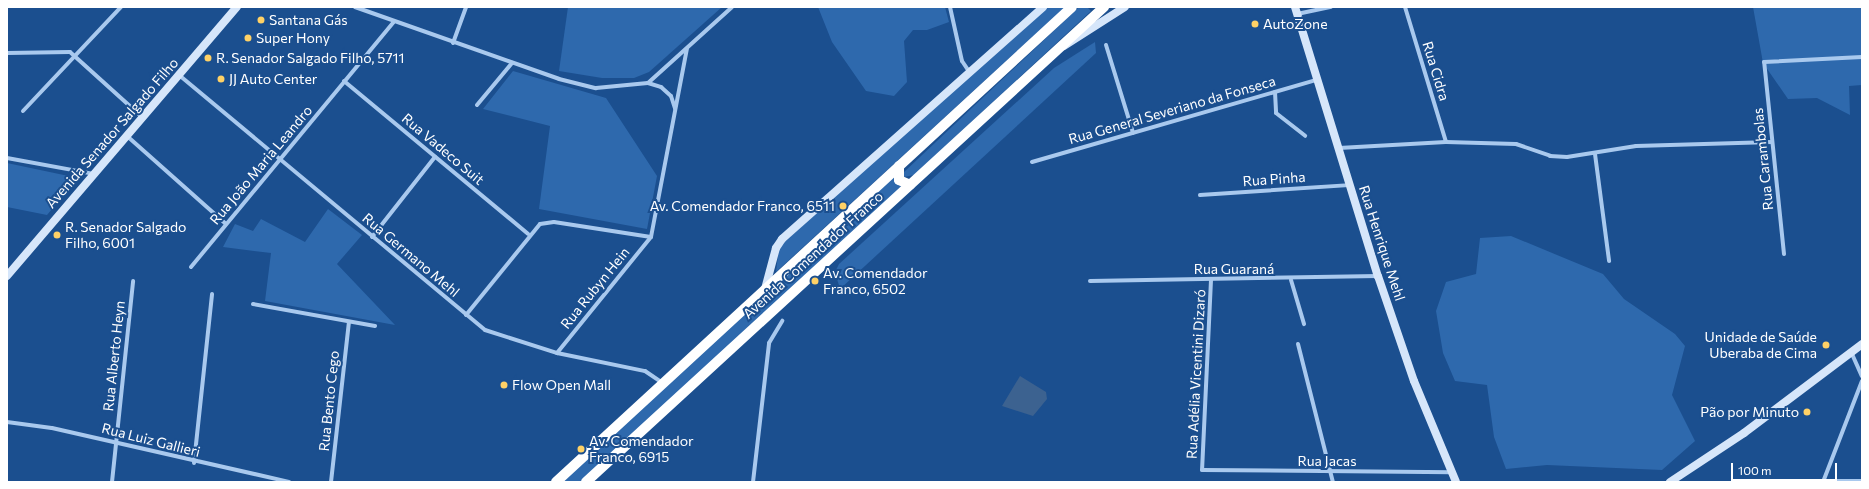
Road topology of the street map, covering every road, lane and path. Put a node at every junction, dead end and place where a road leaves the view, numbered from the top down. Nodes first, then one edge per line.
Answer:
1 (121, 7) edge
2 (237, 7) edge
3 (355, 7) edge
4 (466, 7) edge
5 (732, 7) edge
6 (950, 7) edge
7 (1042, 7) edge
8 (1072, 7) edge
9 (1104, 7) edge
10 (1125, 7) edge
11 (1331, 7) edge
12 (1405, 7) edge
13 (1296, 10) edge
14 (392, 23) junction
15 (453, 43) junction
16 (1106, 45) dead end
17 (687, 47) junction
18 (1060, 48) junction
19 (7, 53) edge
20 (76, 55) junction
21 (1862, 57) edge
22 (512, 63) junction
23 (968, 70) junction
24 (179, 75) junction
25 (1318, 79) junction
26 (344, 81) junction
27 (648, 83) junction
28 (1275, 92) junction
29 (477, 105) dead end
30 (675, 109) junction
31 (23, 111) dead end
32 (143, 118) junction
33 (1133, 133) junction
34 (127, 136) junction
35 (1305, 136) dead end
36 (1446, 142) junction
37 (1772, 142) junction
38 (1339, 148) junction
39 (1595, 154) junction
40 (435, 157) junction
41 (7, 158) edge
42 (280, 158) junction
43 (1032, 162) dead end
44 (899, 166) junction
45 (94, 174) junction
46 (910, 185) junction
47 (1350, 185) junction
48 (1200, 195) dead end
49 (226, 224) junction
50 (528, 234) junction
51 (372, 237) junction
52 (651, 237) junction
53 (1784, 254) dead end
54 (1609, 261) dead end
55 (191, 267) dead end
56 (7, 276) edge
57 (1378, 276) junction
58 (1211, 280) junction
59 (1291, 280) junction
60 (133, 281) dead end
61 (1090, 281) dead end
62 (765, 289) junction
63 (212, 294) dead end
64 (253, 304) dead end
65 (466, 315) junction
66 (782, 321) dead end
67 (349, 322) junction
68 (1304, 324) dead end
69 (375, 326) dead end
70 (1298, 344) dead end
71 (1862, 344) edge
72 (557, 353) junction
73 (1852, 354) junction
74 (1862, 376) edge
75 (1862, 381) edge
76 (663, 383) junction
77 (7, 422) edge
78 (116, 443) junction
79 (194, 463) junction
80 (1202, 470) joint
81 (1452, 472) junction
82 (1331, 473) junction
83 (1862, 481) edge
84 (112, 482) edge
85 (289, 482) edge
86 (331, 482) edge
87 (556, 482) edge
88 (586, 482) edge
89 (753, 482) edge
90 (1333, 482) edge
91 (1456, 482) edge
92 (1670, 482) edge
93 (1823, 482) edge

1 - 20 street
2 - 24 main road, Avenida Senador Salgado Filho
3 - 14 street
4 - 15 street
5 - 17 street
6 - 23 street
7 - 23 main road, Avenida Comendador Franco
8 - 44 highway, Avenida Comendador Franco
9 - 18 highway, Avenida Comendador Franco
10 - 18 main road, Avenida Comendador Franco
11 - 13 street
12 - 36 street, Rua Cidra
13 - 25 main road, Rua Henrique Mehl
14 - 15 street
14 - 26 street, Rua João Maria Leandro
15 - 22 street
16 - 33 street
17 - 27 street
17 - 30 street
18 - 46 highway, Avenida Comendador Franco
19 - 20 street
20 - 31 street
20 - 32 street
21 - 37 street, Rua Carambolas
22 - 27 street
22 - 29 street
23 - 62 main road, Avenida Comendador Franco
24 - 32 main road, Avenida Senador Salgado Filho
24 - 42 street, Rua Germano Mehl
25 - 28 street, Rua General Severiano da Fonseca
25 - 38 main road, Rua Henrique Mehl
26 - 40 street, Rua Vadeco Suit
26 - 42 street, Rua João Maria Leandro
27 - 30 street
28 - 33 street, Rua General Severiano da Fonseca
28 - 35 street
30 - 52 street
32 - 34 main road, Avenida Senador Salgado Filho
33 - 43 street, Rua General Severiano da Fonseca
34 - 45 main road, Avenida Senador Salgado Filho
34 - 49 street
36 - 38 street
36 - 39 street
37 - 39 street
37 - 53 street, Rua Carambolas
38 - 47 main road, Rua Henrique Mehl
39 - 54 street
40 - 50 street, Rua Vadeco Suit
40 - 51 street
41 - 45 street
42 - 49 street, Rua João Maria Leandro
42 - 51 street, Rua Germano Mehl
44 - 46 highway
44 - 62 highway, Avenida Comendador Franco
45 - 56 main road, Avenida Senador Salgado Filho
46 - 88 highway, Avenida Comendador Franco
47 - 48 street, Rua Pinha
47 - 57 main road, Rua Henrique Mehl
49 - 55 street, Rua João Maria Leandro
50 - 52 street
50 - 65 street
51 - 65 street, Rua Germano Mehl
52 - 72 street, Rua Rubyn Hein
57 - 59 street, Rua Guaraná
57 - 81 main road, Rua Henrique Mehl
58 - 59 street, Rua Guaraná
58 - 61 street, Rua Guaraná
58 - 80 street, Rua Adélia Vicentini Dizaró
59 - 68 street
60 - 78 street, Rua Alberto Heyn
62 - 76 highway, Avenida Comendador Franco
63 - 79 street
64 - 67 street
65 - 72 street, Rua Germano Mehl
66 - 89 street
67 - 69 street
67 - 86 street, Rua Bento Cego
70 - 82 street
71 - 73 main road
72 - 76 street, Rua Germano Mehl
73 - 74 street
73 - 92 main road
75 - 93 street
76 - 87 highway, Avenida Comendador Franco
77 - 78 street, Rua Luiz Gallieri
78 - 79 street, Rua Luiz Gallieri
78 - 84 street, Rua Alberto Heyn
79 - 85 street, Rua Luiz Gallieri
80 - 82 street, Rua Jacas
81 - 82 street, Rua Jacas
81 - 91 main road, Rua Henrique Mehl
82 - 90 street
83 - 93 street

